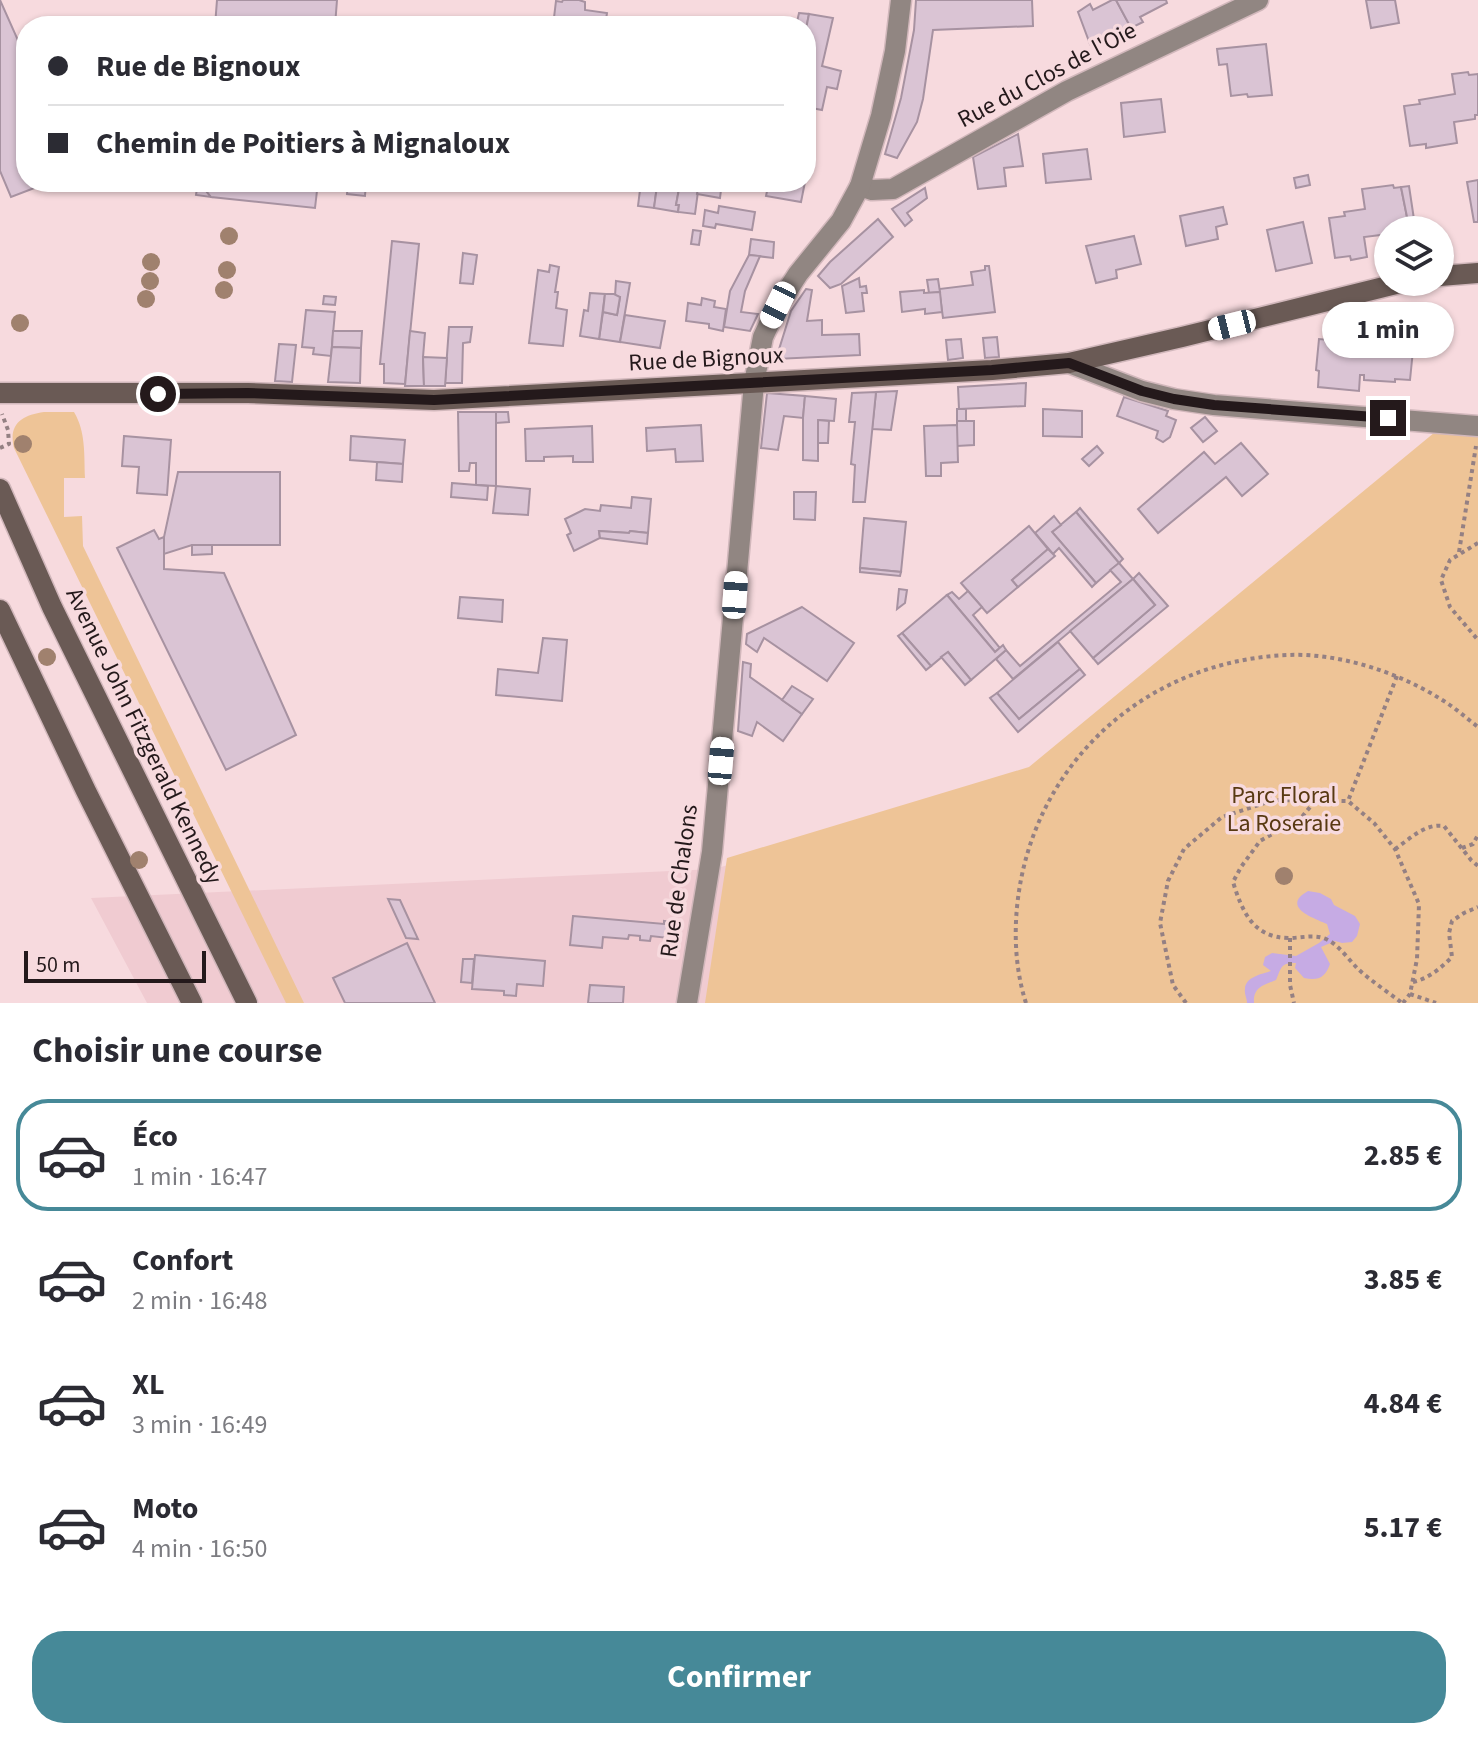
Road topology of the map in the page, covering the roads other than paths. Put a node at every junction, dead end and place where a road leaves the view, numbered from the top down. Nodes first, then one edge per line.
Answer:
1 (901, 0) edge
2 (1258, 0) edge
3 (860, 186) junction
4 (1478, 273) edge
5 (1454, 275) edge
6 (1374, 290) edge
7 (1069, 363) junction
8 (754, 383) junction
9 (0, 393) edge
10 (1478, 426) edge
11 (0, 489) edge
12 (0, 610) edge
13 (192, 1003) edge
14 (247, 1003) edge
15 (687, 1003) edge

1 - 3 street, Rue de Chalons
2 - 3 street, Rue du Clos de l'Oie
3 - 8 street, Rue de Chalons
4 - 5 street
6 - 7 street, Rue de Bignoux
7 - 8 street, Rue de Bignoux
7 - 10 street
8 - 9 street, Rue de Bignoux
8 - 15 street, Rue de Chalons
11 - 14 street, Avenue John Fitzgerald Kennedy
12 - 13 street

